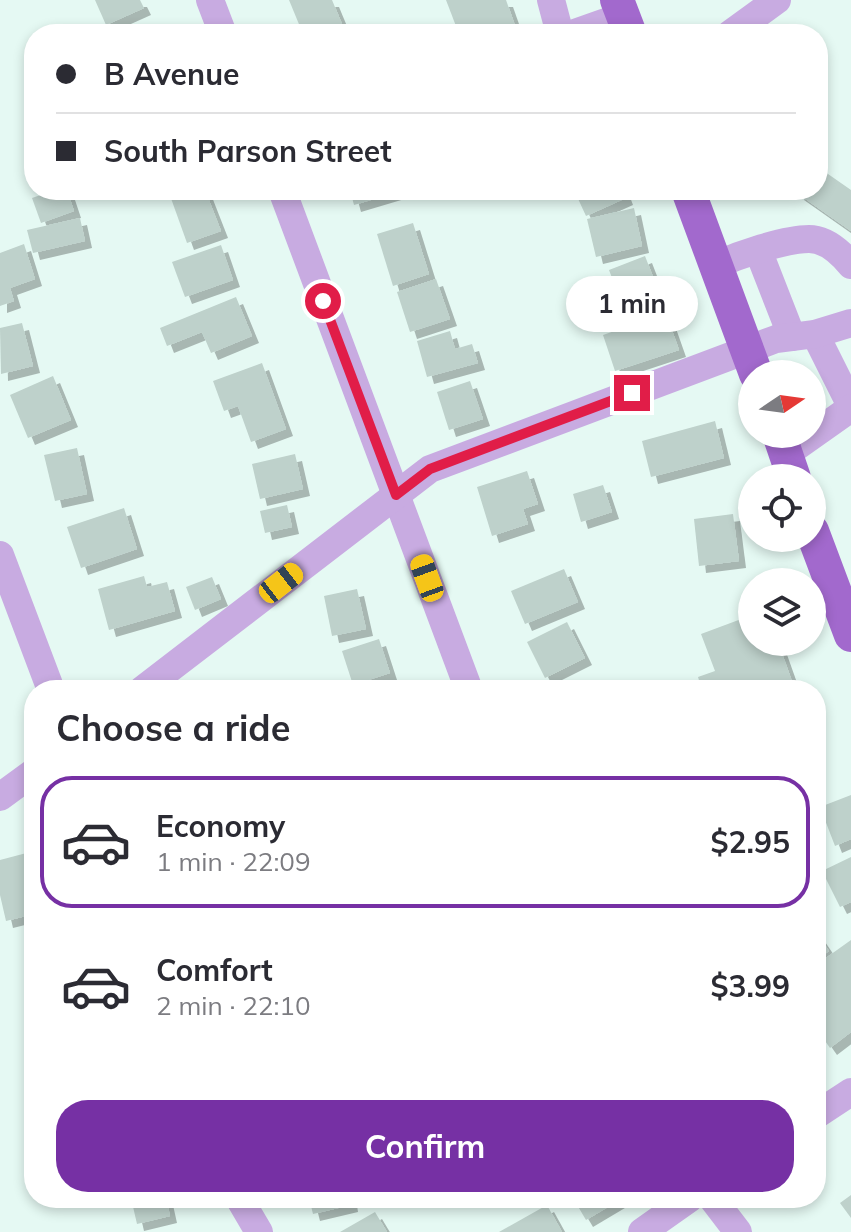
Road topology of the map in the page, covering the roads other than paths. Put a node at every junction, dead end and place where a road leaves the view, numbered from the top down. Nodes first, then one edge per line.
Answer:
1 (210, 0) edge
2 (551, 0) edge
3 (777, 0) edge
4 (623, 17) edge
5 (219, 24) edge
6 (557, 24) edge
7 (602, 24) edge
8 (744, 24) edge
9 (286, 200) edge
10 (692, 200) edge
11 (758, 250) junction
12 (716, 265) junction
13 (851, 265) edge
14 (851, 323) edge
15 (803, 335) junction
16 (751, 360) edge
17 (754, 360) edge
18 (738, 367) edge
19 (851, 407) edge
20 (786, 455) edge
21 (396, 495) junction
22 (820, 552) edge
23 (0, 555) edge
24 (851, 635) edge
25 (47, 680) edge
26 (155, 680) edge
27 (465, 680) edge
28 (24, 779) edge
29 (0, 797) edge
30 (851, 1092) edge
31 (826, 1108) edge
32 (245, 1208) edge
33 (676, 1208) edge
34 (720, 1208) edge
35 (259, 1232) edge
36 (642, 1232) edge
37 (738, 1232) edge

1 - 5 street
2 - 6 street
3 - 8 street
4 - 7 street
9 - 21 street
10 - 12 main road
11 - 12 street
11 - 13 street
11 - 15 street
12 - 16 main road
14 - 15 street
15 - 17 street
15 - 19 street
18 - 21 street
19 - 20 street
21 - 26 street
21 - 27 street
22 - 24 main road
23 - 25 street
28 - 29 street
30 - 31 street
32 - 35 street
33 - 36 street
34 - 37 street

